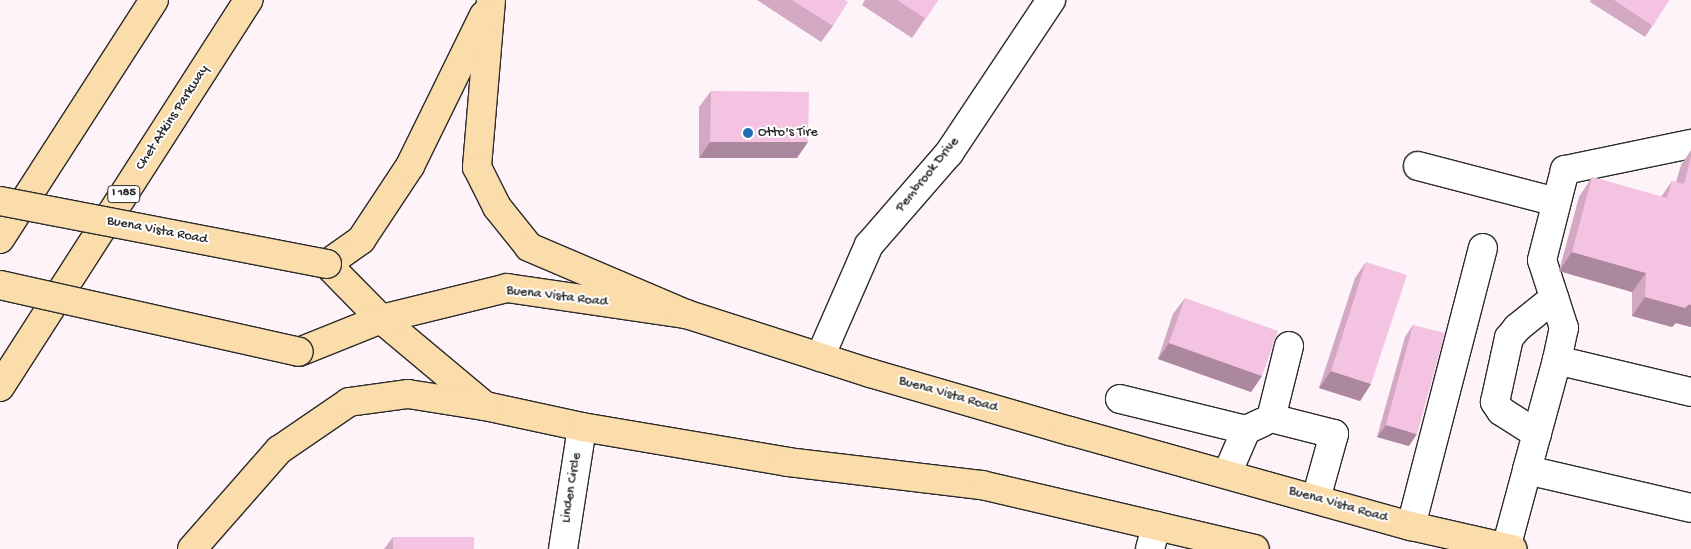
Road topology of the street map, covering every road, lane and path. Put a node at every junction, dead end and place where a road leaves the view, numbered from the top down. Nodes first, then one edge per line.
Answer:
1 (154, 0) edge
2 (248, 0) edge
3 (1051, 0) edge
4 (490, 3) edge
5 (1691, 144) edge
6 (1418, 166) dead end
7 (0, 201) edge
8 (1556, 202) junction
9 (0, 240) edge
10 (1483, 248) dead end
11 (327, 264) junction
12 (0, 285) edge
13 (1554, 298) junction
14 (686, 314) junction
15 (381, 319) junction
16 (1289, 346) dead end
17 (820, 357) junction
18 (1557, 360) junction
19 (0, 387) edge
20 (1691, 392) edge
21 (1120, 399) dead end
22 (486, 406) junction
23 (1271, 418) junction
24 (582, 426) junction
25 (1246, 430) junction
26 (1537, 434) junction
27 (1527, 470) junction
28 (1227, 474) junction
29 (1316, 499) junction
30 (1691, 508) edge
31 (1411, 526) junction
32 (1153, 538) edge
33 (1242, 548) edge
34 (1509, 548) edge
35 (192, 549) edge
36 (563, 549) edge

1 - 9 main road
2 - 19 main road, Chet Atkins Parkway / I 185
3 - 17 street, Pembrook Drive
4 - 11 main road
4 - 14 main road
5 - 8 street
6 - 8 street
7 - 11 main road, Buena Vista Road, bridge
8 - 13 street
10 - 31 street
11 - 15 main road
12 - 15 main road, Buena Vista Road, bridge
13 - 18 street
13 - 26 street
14 - 15 main road, Buena Vista Road
14 - 17 main road, Buena Vista Road
15 - 22 main road
16 - 23 street
17 - 28 main road, Buena Vista Road
18 - 20 street
18 - 26 street
21 - 25 street
22 - 24 main road
22 - 35 main road
23 - 25 street
23 - 29 street
24 - 32 main road
24 - 36 street, Linden Circle
25 - 28 street
26 - 27 street
27 - 30 street
27 - 34 street
28 - 29 main road, Buena Vista Road
29 - 31 main road, Buena Vista Road
31 - 34 main road, Buena Vista Road
32 - 33 main road

